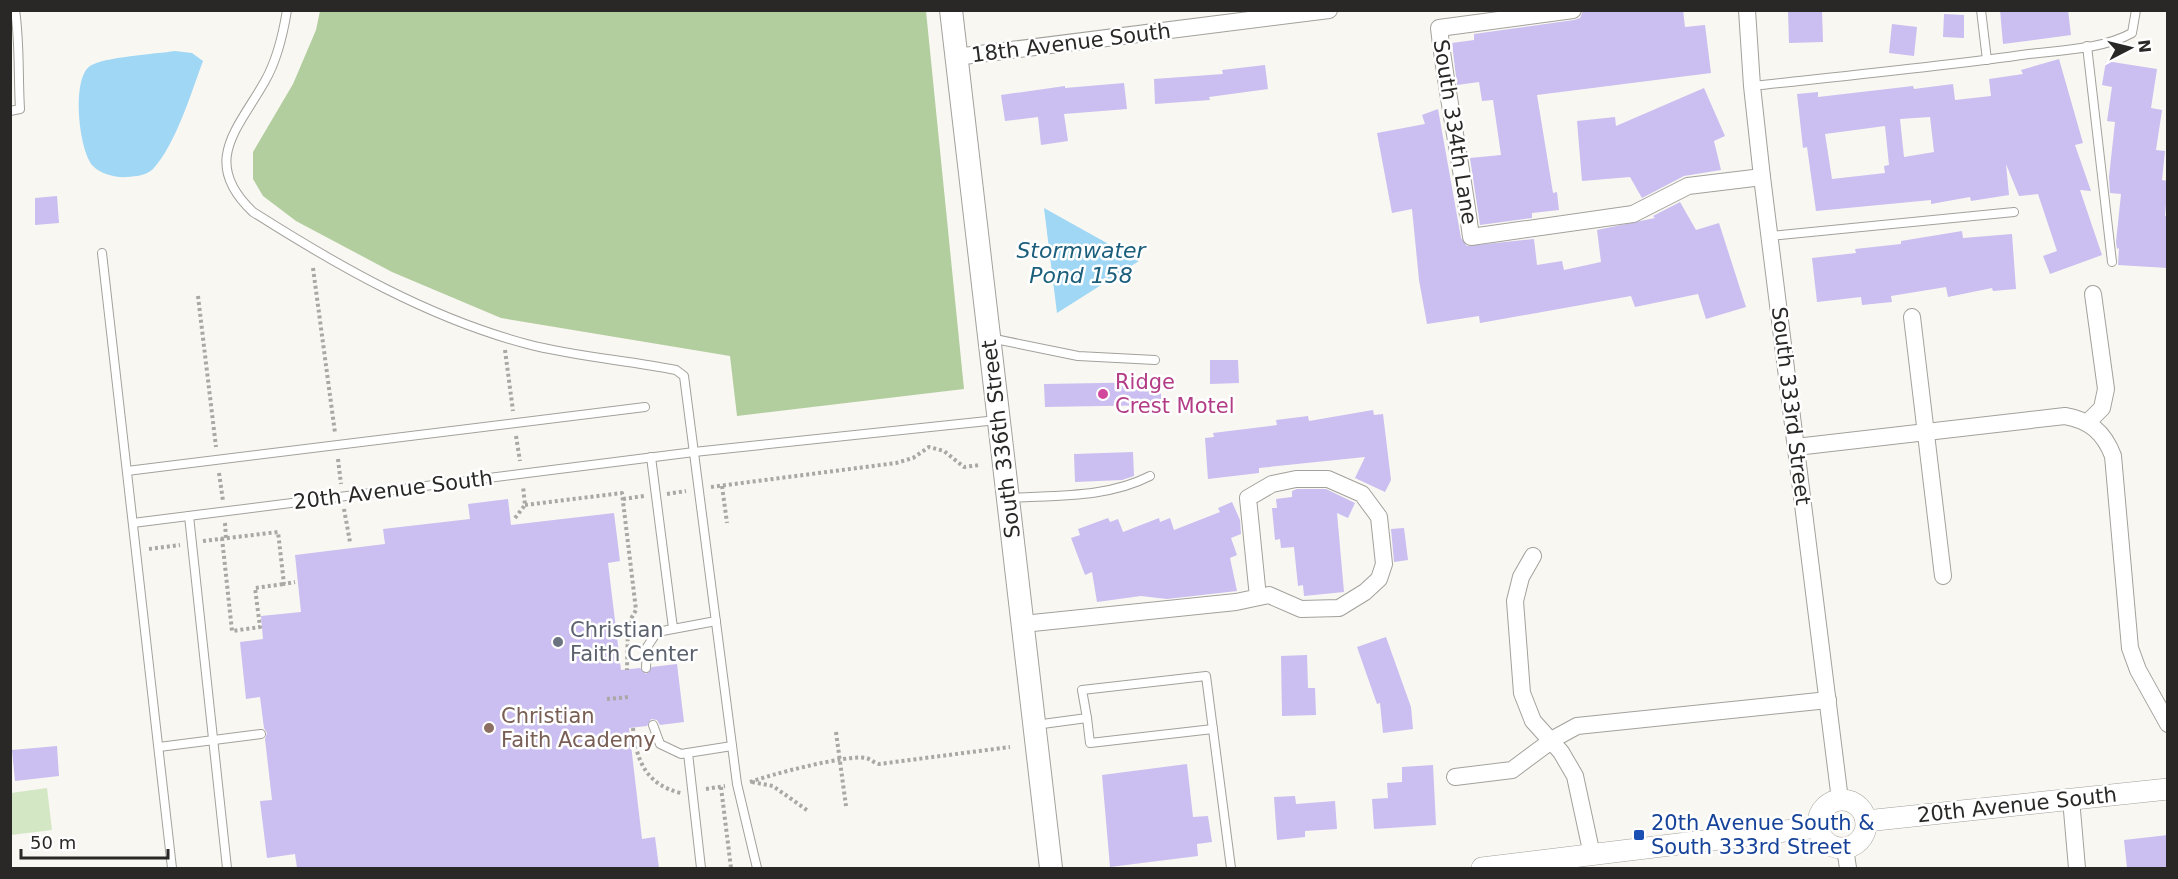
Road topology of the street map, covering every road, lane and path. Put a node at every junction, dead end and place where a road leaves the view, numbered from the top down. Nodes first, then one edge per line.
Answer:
1 (15, 10) edge
2 (287, 10) edge
3 (951, 10) edge
4 (1329, 10) edge
5 (1573, 10) edge
6 (1747, 10) edge
7 (1981, 10) edge
8 (2136, 10) edge
9 (2087, 46) junction
10 (956, 57) junction
11 (1986, 60) junction
12 (1752, 86) junction
13 (10, 111) edge
14 (1762, 177) junction
15 (2014, 212) dead end
16 (1770, 236) junction
17 (102, 252) dead end
18 (2112, 262) dead end
19 (313, 267) dead end
20 (2093, 294) dead end
21 (198, 296) dead end
22 (1912, 317) dead end
23 (990, 338) junction
24 (1155, 360) dead end
25 (645, 407) dead end
26 (999, 419) junction
27 (2087, 423) junction
28 (1927, 432) junction
29 (336, 446) junction
30 (1796, 447) junction
31 (694, 452) junction
32 (651, 457) junction
33 (217, 460) junction
34 (980, 465) dead end
35 (127, 471) junction
36 (1150, 476) dead end
37 (722, 486) junction
38 (699, 489) junction
39 (656, 495) junction
40 (342, 496) junction
41 (1008, 498) junction
42 (623, 499) junction
43 (525, 505) dead end
44 (224, 512) junction
45 (189, 516) junction
46 (133, 523) junction
47 (727, 523) dead end
48 (224, 538) junction
49 (350, 542) dead end
50 (191, 543) junction
51 (137, 551) junction
52 (1533, 556) dead end
53 (1943, 576) dead end
54 (295, 582) dead end
55 (284, 584) junction
56 (1258, 597) junction
57 (716, 621) junction
58 (1023, 624) junction
59 (672, 628) junction
60 (646, 668) dead end
61 (627, 670) dead end
62 (629, 697) dead end
63 (607, 699) dead end
64 (1828, 700) junction
65 (1086, 718) junction
66 (2168, 724) edge
67 (653, 725) dead end
68 (1034, 725) junction
69 (633, 728) dead end
70 (1213, 729) junction
71 (836, 732) dead end
72 (261, 734) dead end
73 (213, 740) junction
74 (1550, 742) junction
75 (732, 746) junction
76 (159, 747) junction
77 (1010, 747) dead end
78 (688, 753) junction
79 (840, 761) junction
80 (1455, 777) dead end
81 (752, 782) junction
82 (737, 784) junction
83 (721, 787) junction
84 (2168, 789) edge
85 (692, 791) junction
86 (2071, 799) junction
87 (1840, 801) junction
88 (846, 806) dead end
89 (808, 811) dead end
90 (1866, 821) junction
91 (1818, 827) junction
92 (1846, 858) edge
93 (1598, 859) edge
94 (172, 868) edge
95 (227, 868) edge
96 (701, 868) edge
97 (731, 868) edge
98 (757, 868) edge
99 (1051, 868) edge
100 (1231, 868) edge
101 (1482, 868) edge
102 (2077, 868) edge

1 - 13 lane
2 - 31 lane
3 - 10 main road, South 336th Street
4 - 10 street, 18th Avenue South
5 - 14 street, South 334th Lane
6 - 12 street, South 333rd Street
7 - 11 lane
8 - 9 lane
9 - 11 lane
9 - 18 lane
10 - 23 main road, South 336th Street
11 - 12 lane
12 - 14 street, South 333rd Street
14 - 16 street, South 333rd Street
15 - 16 lane
16 - 30 street, South 333rd Street
17 - 35 lane
19 - 29 path
20 - 27 street
21 - 33 path
22 - 28 street
23 - 24 lane
23 - 26 main road, South 336th Street
25 - 29 lane
26 - 31 lane, 20th Avenue South
26 - 41 main road, South 336th Street
27 - 28 street
27 - 66 street
28 - 30 street
28 - 53 street
29 - 33 lane
29 - 40 path
30 - 64 street, South 333rd Street
31 - 32 lane, 20th Avenue South
31 - 38 lane
32 - 39 lane
32 - 40 lane, 20th Avenue South
33 - 35 lane
33 - 44 path
34 - 37 path
35 - 46 lane
36 - 41 lane
37 - 38 path
37 - 47 path
38 - 39 path
38 - 57 lane
39 - 42 path
39 - 59 lane
40 - 44 lane, 20th Avenue South
40 - 49 path
41 - 58 main road, South 336th Street
42 - 43 path
42 - 61 path
44 - 45 lane, 20th Avenue South
44 - 48 path
45 - 46 lane, 20th Avenue South
45 - 50 lane
46 - 51 lane
48 - 50 path
48 - 55 path
48 - 55 path
50 - 51 path
50 - 73 lane
51 - 76 lane
52 - 74 street
54 - 55 path
56 - 56 street
56 - 58 street
57 - 59 lane
57 - 75 lane
58 - 68 main road, South 336th Street
59 - 60 lane
62 - 63 path
64 - 74 street
64 - 87 street, South 333rd Street
65 - 68 lane
65 - 70 lane
65 - 70 lane
67 - 78 lane
68 - 99 main road, South 336th Street
69 - 85 path
70 - 100 lane
71 - 79 path
72 - 73 lane
73 - 76 lane
73 - 95 lane
74 - 80 street
74 - 93 street
75 - 78 lane
75 - 82 lane
76 - 94 lane
77 - 79 path
78 - 85 lane
79 - 81 path
79 - 88 path
81 - 82 path
81 - 89 path
82 - 83 path
82 - 98 lane
83 - 85 path
83 - 97 path
84 - 86 street, 20th Avenue South
85 - 96 lane
86 - 90 street, 20th Avenue South
86 - 102 street
87 - 90 street
87 - 91 street
90 - 92 street
91 - 92 street
91 - 93 street
93 - 101 street

